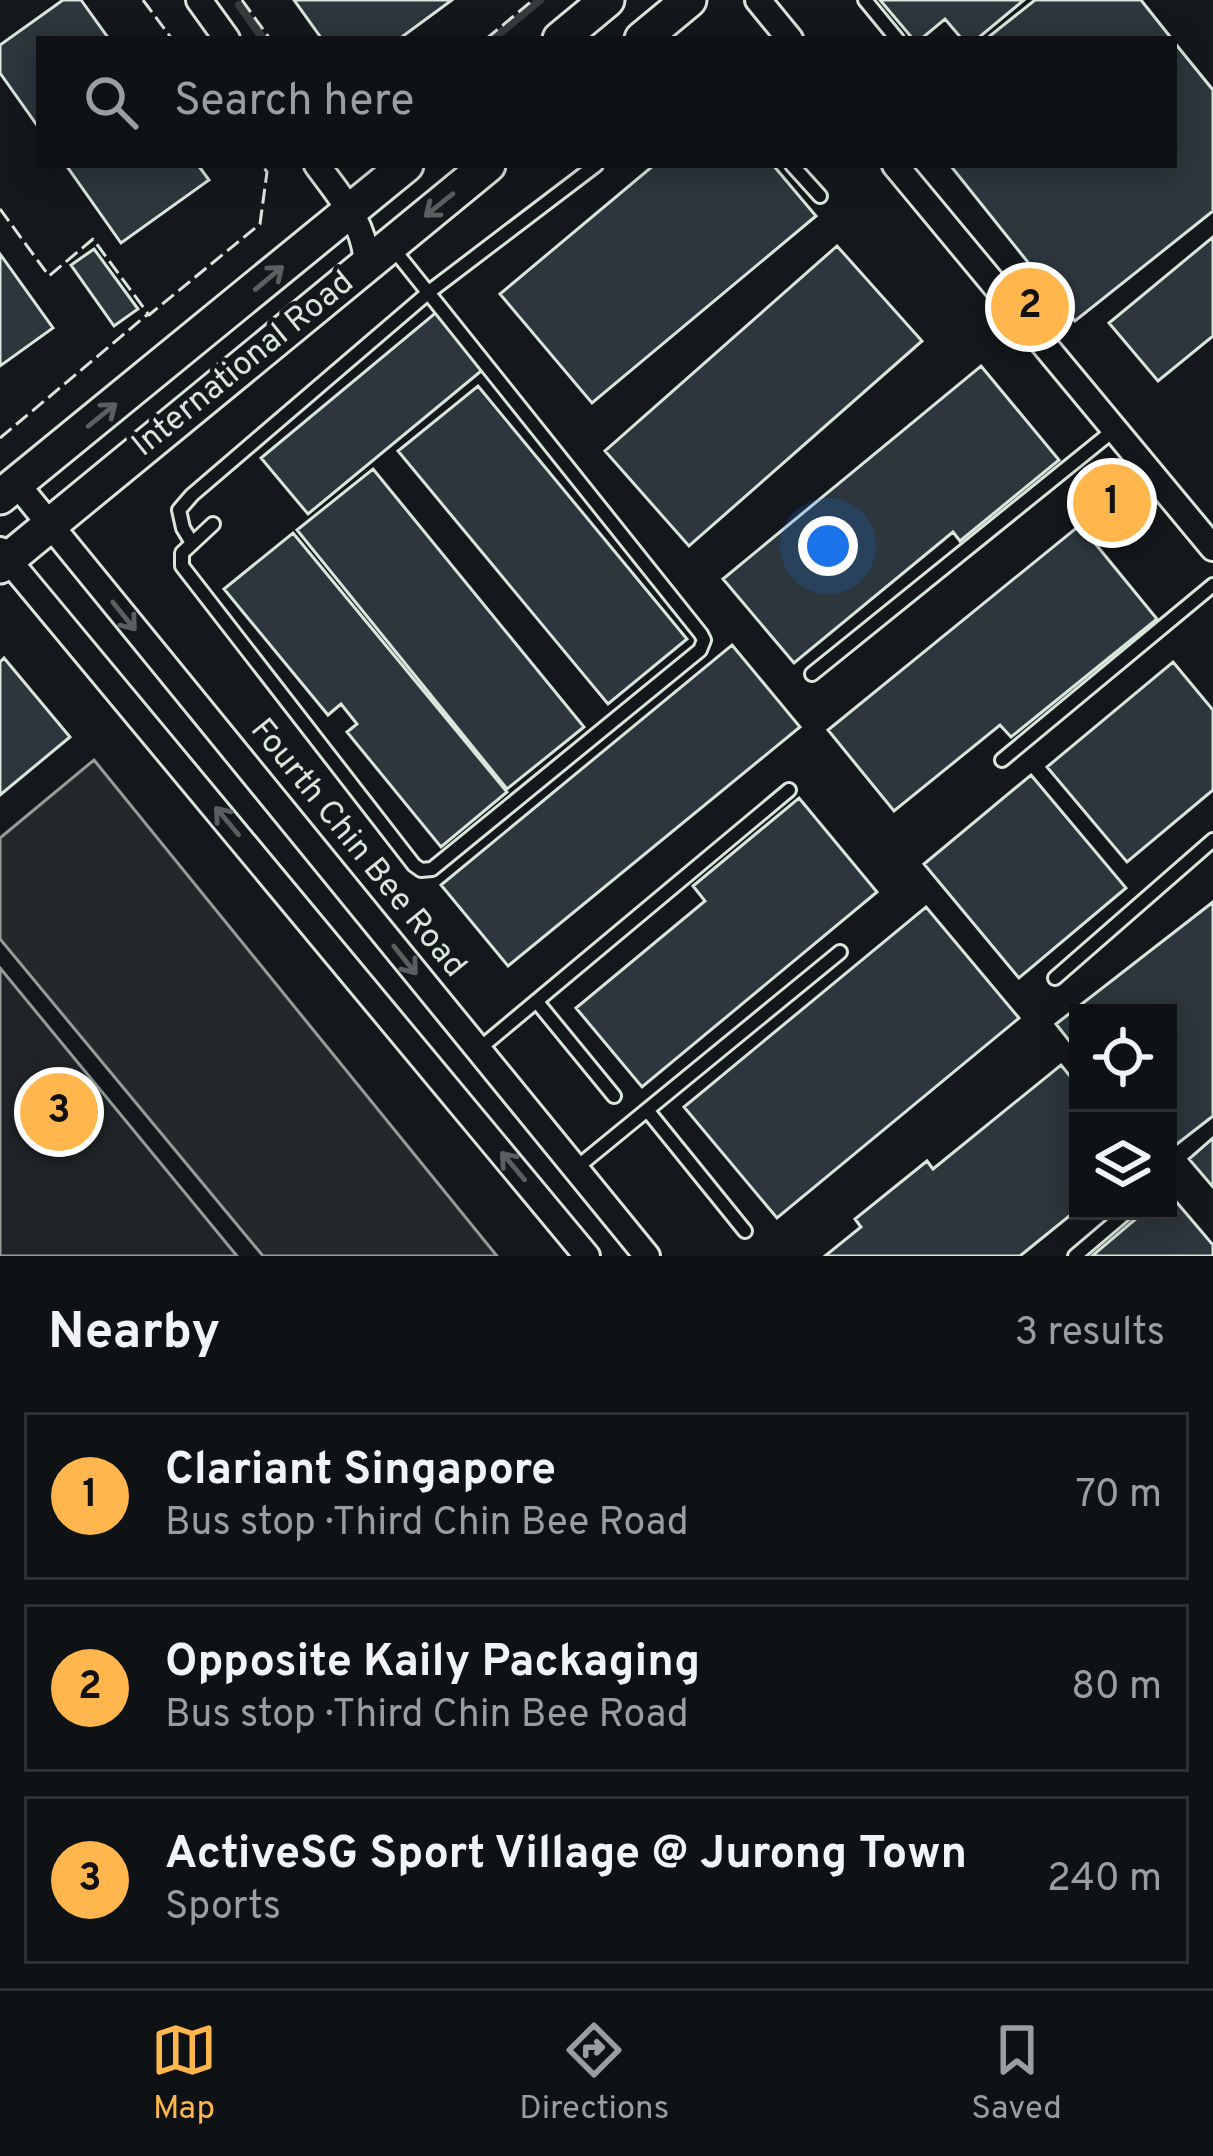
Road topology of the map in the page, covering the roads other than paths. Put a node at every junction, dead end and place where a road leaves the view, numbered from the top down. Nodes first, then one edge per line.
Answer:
1 (199, 0) edge
2 (607, 0) edge
3 (689, 0) edge
4 (758, 0) edge
5 (865, 0) edge
6 (225, 36) edge
7 (564, 36) edge
8 (645, 36) edge
9 (788, 36) edge
10 (895, 36) edge
11 (319, 168) edge
12 (402, 168) edge
13 (484, 168) edge
14 (592, 168) edge
15 (795, 168) edge
16 (897, 168) edge
17 (820, 196) dead end
18 (350, 210) junction
19 (379, 255) junction
20 (428, 292) junction
21 (1114, 430) junction
22 (8, 490) edge
23 (213, 524) dead end
24 (50, 525) junction
25 (192, 543) junction
26 (1213, 548) edge
27 (3, 558) edge
28 (1213, 585) edge
29 (812, 674) dead end
30 (1002, 760) dead end
31 (789, 790) dead end
32 (1213, 840) edge
33 (840, 952) dead end
34 (1054, 978) dead end
35 (537, 1002) junction
36 (478, 1049) junction
37 (614, 1096) dead end
38 (647, 1110) junction
39 (575, 1169) junction
40 (1117, 1220) edge
41 (745, 1231) dead end
42 (587, 1256) edge
43 (647, 1256) edge
44 (1075, 1256) edge

1 - 6 street
2 - 7 main road
3 - 8 main road
4 - 9 street
5 - 10 lane
11 - 18 street
12 - 18 main road, International Road
13 -> 19 main road, International Road
14 - 20 lane
15 - 17 lane
16 - 21 street
18 - 19 street
22 -> 18 main road, International Road
19 - 20 lane
19 - 24 main road, International Road
20 - 25 lane
20 - 25 lane
21 - 26 street
21 - 29 lane
22 - 24 street, Fourth Chin Bee Road
23 - 25 lane
24 - 27 main road, International Road
24 -> 36 street, Fourth Chin Bee Road
42 -> 27 street
28 - 30 lane
31 - 35 lane
32 - 34 lane
33 - 38 lane
35 - 36 lane
35 - 37 lane
36 - 39 street, Fourth Chin Bee Road
38 - 39 lane
38 - 41 lane
39 - 43 street, Fourth Chin Bee Road
40 - 44 lane

